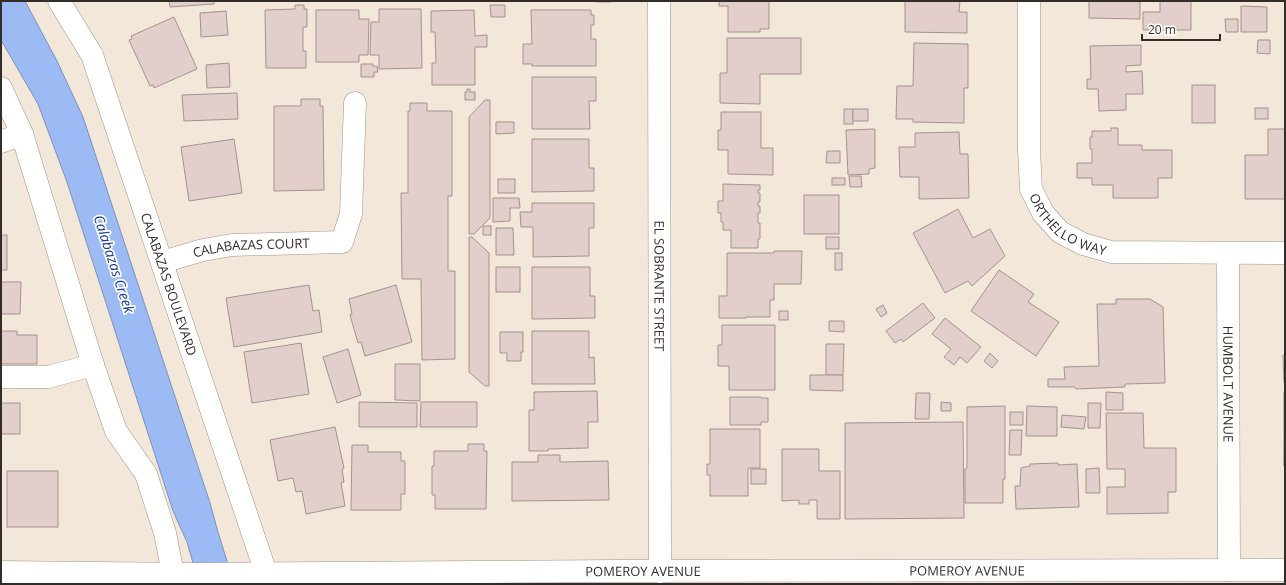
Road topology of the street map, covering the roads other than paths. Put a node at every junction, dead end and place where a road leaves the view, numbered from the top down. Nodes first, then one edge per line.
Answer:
1 (59, 1) edge
2 (659, 1) edge
3 (1029, 1) edge
4 (1, 88) edge
5 (355, 103) dead end
6 (22, 134) junction
7 (1, 142) edge
8 (1228, 254) junction
9 (1285, 254) edge
10 (162, 262) junction
11 (93, 365) junction
12 (1, 377) edge
13 (1229, 570) junction
14 (1285, 570) edge
15 (1, 572) edge
16 (660, 572) junction
17 (261, 573) junction
18 (182, 574) junction
19 (922, 577) edge
20 (79, 578) edge
21 (406, 578) edge
22 (501, 578) edge
23 (715, 578) edge
24 (845, 578) edge

1 - 10 street, CALABAZAS BOULEVARD
2 - 16 street, EL SOBRANTE STREET
3 - 8 street, ORTHELLO WAY
4 - 6 street
5 - 10 street, CALABAZAS COURT
6 - 7 street
6 - 11 street
8 - 9 street
8 - 13 street, HUMBOLT AVENUE
10 - 17 street, CALABAZAS BOULEVARD
11 - 12 street
11 - 18 street
13 - 14 street, POMEROY AVENUE
13 - 19 street, POMEROY AVENUE
15 - 20 street, POMEROY AVENUE
16 - 22 street, POMEROY AVENUE
16 - 23 street, POMEROY AVENUE
17 - 18 street, POMEROY AVENUE
17 - 21 street, POMEROY AVENUE
18 - 20 street, POMEROY AVENUE
19 - 24 street, POMEROY AVENUE
21 - 22 street, POMEROY AVENUE
23 - 24 street, POMEROY AVENUE

